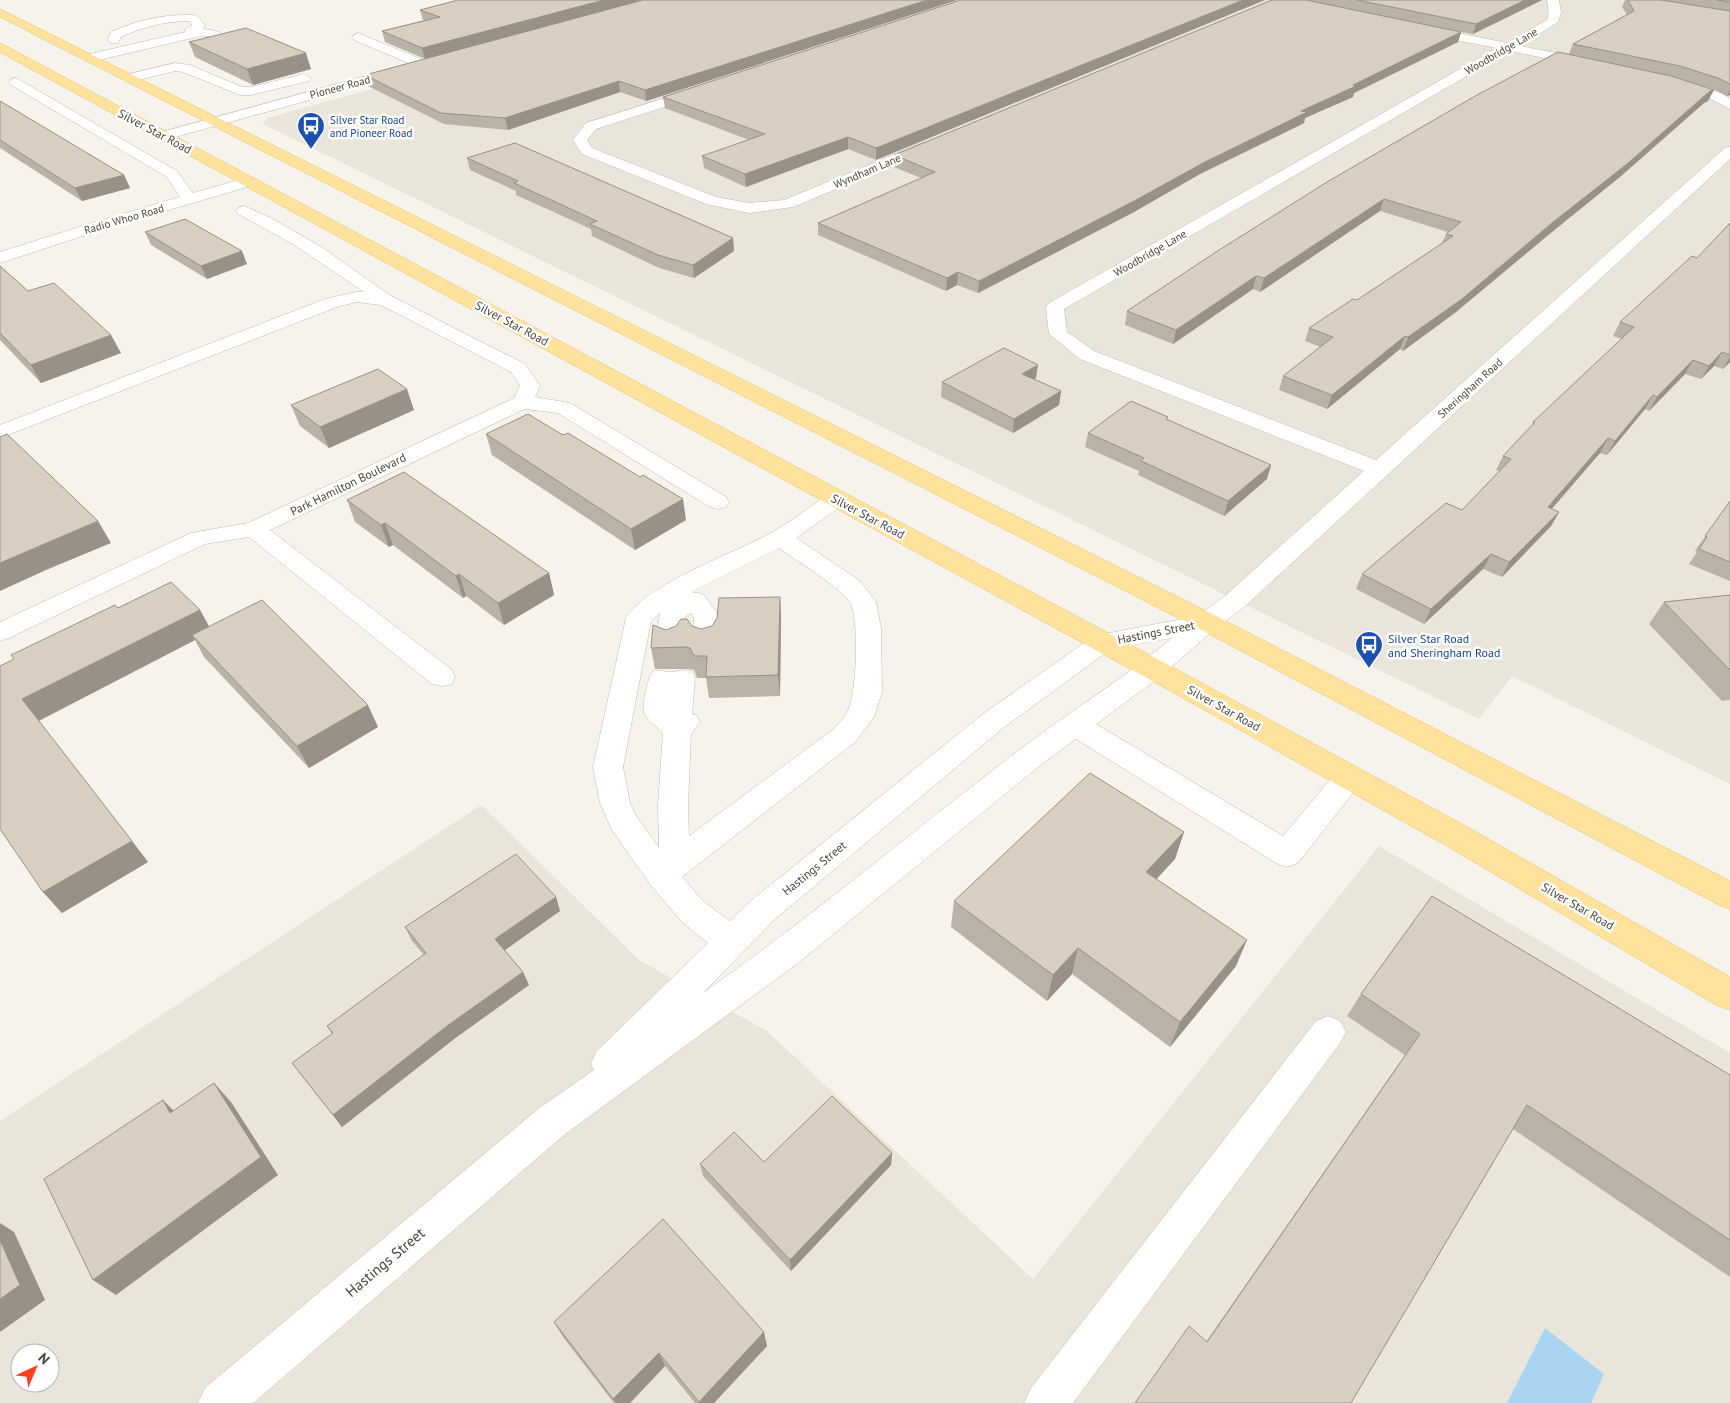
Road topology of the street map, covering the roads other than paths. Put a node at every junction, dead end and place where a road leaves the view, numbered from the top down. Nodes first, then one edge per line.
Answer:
1 (1553, 0) edge
2 (0, 12) edge
3 (1414, 28) edge
4 (358, 37) dead end
5 (114, 40) junction
6 (0, 47) edge
7 (1508, 47) junction
8 (82, 53) junction
9 (364, 67) dead end
10 (1604, 67) edge
11 (50, 74) junction
12 (387, 74) junction
13 (123, 75) junction
14 (312, 76) dead end
15 (1664, 80) edge
16 (16, 82) junction
17 (0, 86) edge
18 (712, 86) edge
19 (1730, 105) edge
20 (215, 122) junction
21 (164, 136) junction
22 (942, 140) edge
23 (1730, 151) edge
24 (274, 179) dead end
25 (249, 182) junction
26 (299, 182) dead end
27 (190, 200) junction
28 (244, 211) dead end
29 (0, 258) edge
30 (492, 260) junction
31 (385, 300) junction
32 (522, 402) junction
33 (0, 432) edge
34 (1381, 470) junction
35 (836, 499) junction
36 (718, 502) dead end
37 (254, 530) junction
38 (780, 538) junction
39 (697, 588) junction
40 (1207, 622) junction
41 (0, 632) edge
42 (1103, 642) junction
43 (1152, 669) junction
44 (442, 677) dead end
45 (682, 678) dead end
46 (1075, 725) junction
47 (1349, 777) junction
48 (668, 870) junction
49 (1730, 896) edge
50 (731, 941) junction
51 (1730, 995) edge
52 (1328, 1032) dead end
53 (551, 1122) junction
54 (220, 1403) edge
55 (1046, 1403) edge

1 - 7 street, Woodbridge Lane
2 - 8 main road
3 - 7 street
4 - 12 street, Pioneer Road
5 - 5 street
5 - 8 street
6 - 11 main road, Silver Star Road
7 - 10 street
7 - 34 street, Woodbridge Lane
8 - 13 main road
8 - 13 street
9 - 12 street
11 - 16 street
11 - 21 main road, Silver Star Road
12 - 20 street, Pioneer Road
13 - 14 street
13 - 20 main road
15 - 19 street
16 - 17 street
16 - 27 street
18 - 22 street, Wyndham Lane
20 - 21 street, Pioneer Road
20 - 30 main road
21 - 25 main road, Silver Star Road
23 - 34 street, Sheringham Road
24 - 25 main road
25 - 27 street, Radio Whoo Road
25 - 35 main road, Silver Star Road
26 - 30 main road
27 - 29 street, Radio Whoo Road
28 - 31 street
30 - 40 main road
31 - 32 street
31 - 33 street
32 - 36 street
32 - 37 street, Park Hamilton Boulevard
34 - 40 street, Sheringham Road
35 - 38 street
35 - 42 main road, Silver Star Road
37 - 41 street, Park Hamilton Boulevard
37 - 44 street
38 - 39 street
38 - 48 street
39 - 39 street
39 - 48 street
40 - 42 street, Hastings Street
40 - 43 street, Hastings Street
40 - 49 main road
42 - 43 main road, Silver Star Road
42 - 50 street, Hastings Street
43 - 46 street, Hastings Street
43 - 47 main road, Silver Star Road
45 - 48 street
46 - 47 street
46 - 53 street, Hastings Street
47 - 51 main road, Silver Star Road
48 - 50 street
50 - 53 street, Hastings Street
52 - 55 street
53 - 54 street, Hastings Street

